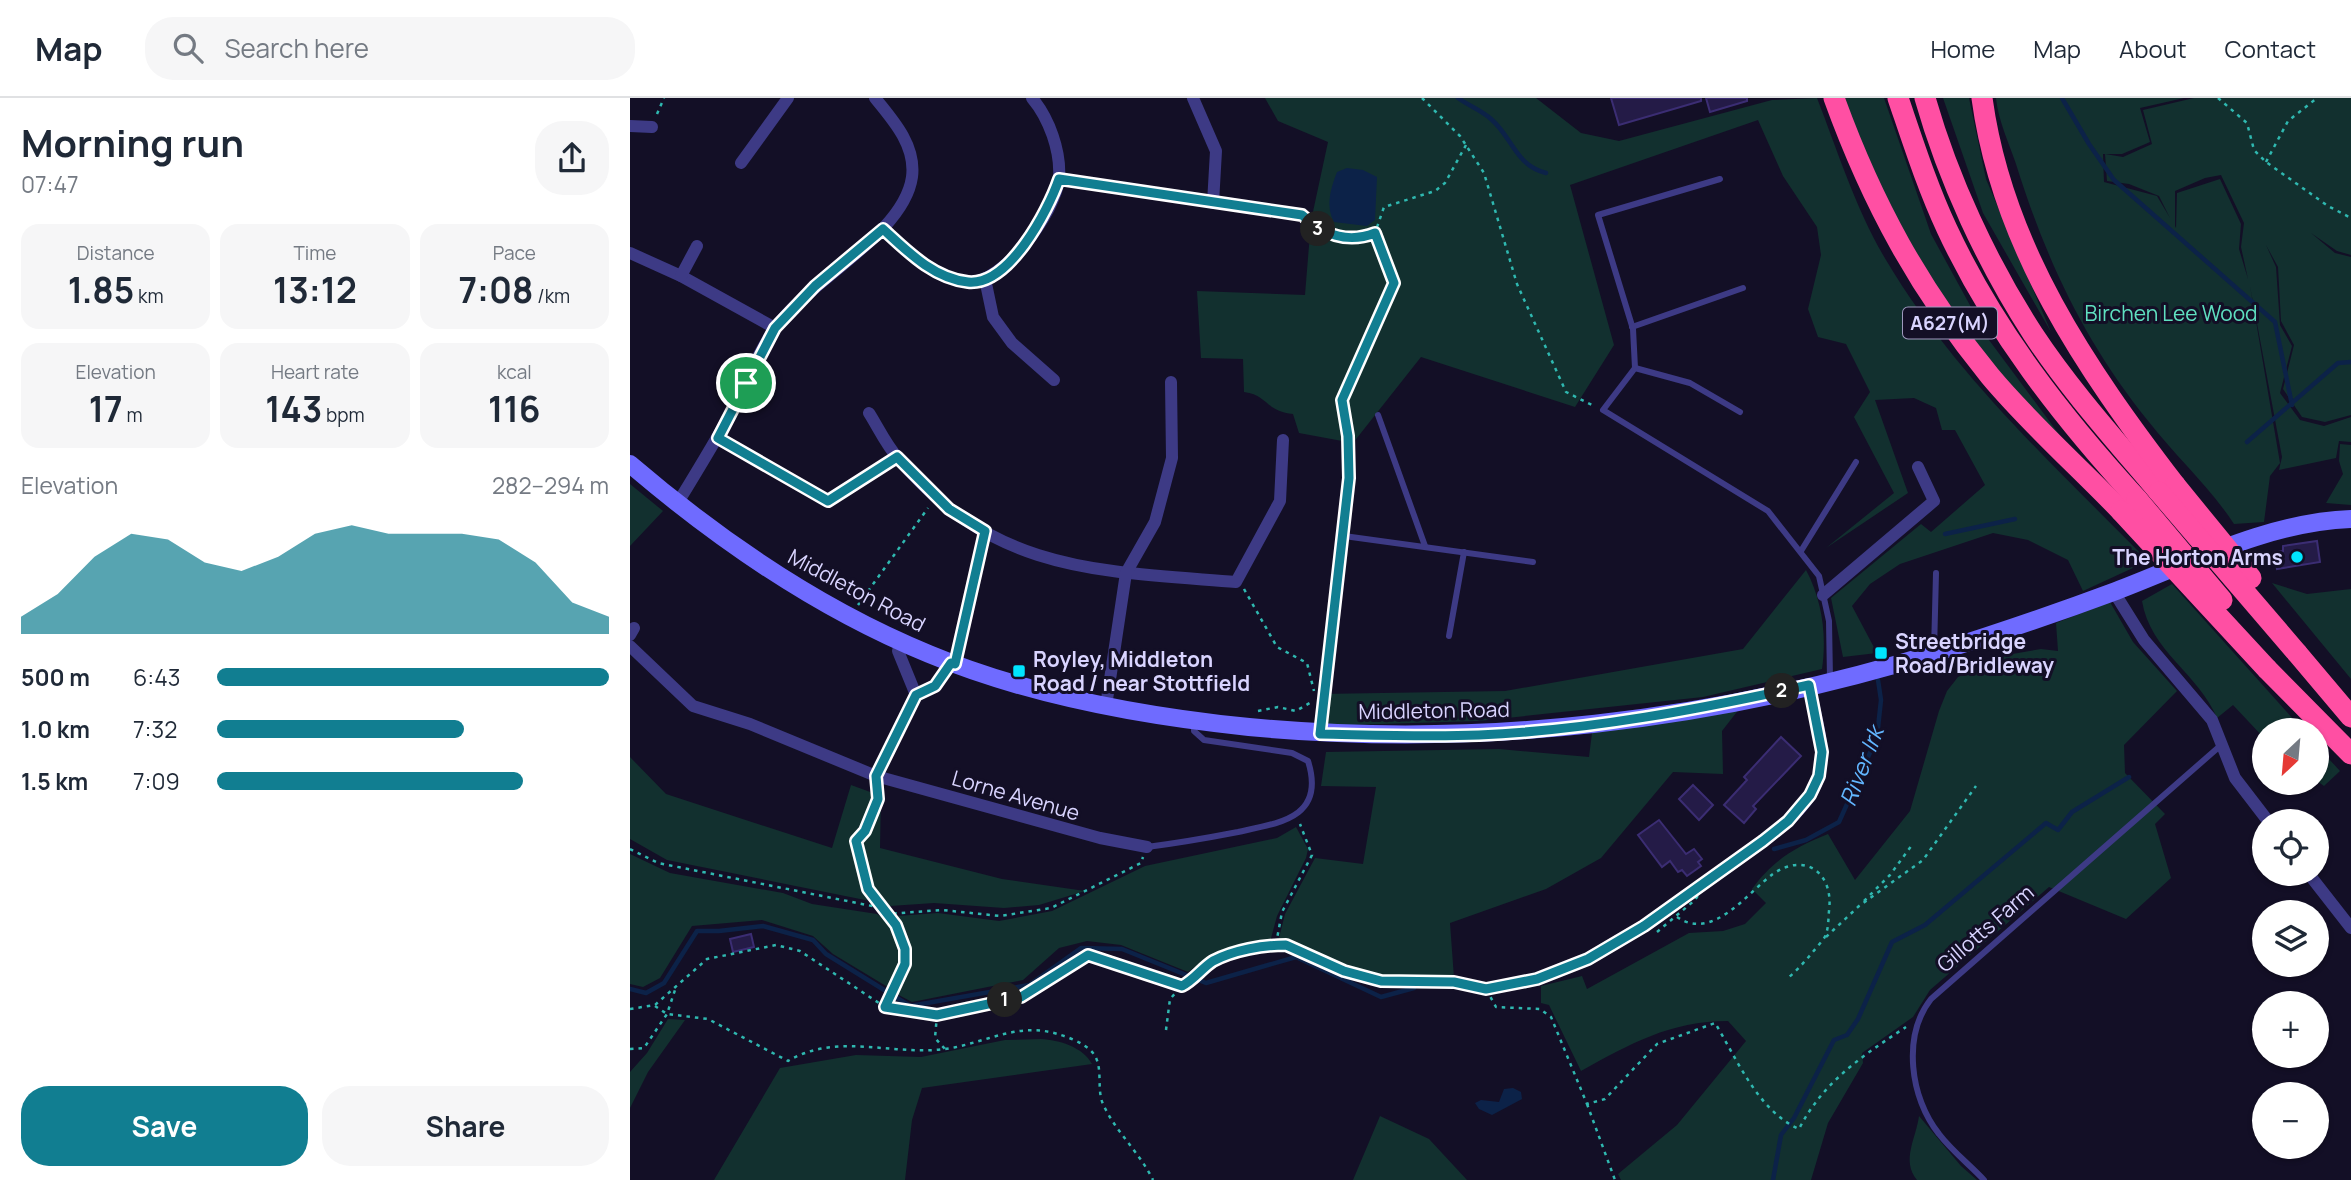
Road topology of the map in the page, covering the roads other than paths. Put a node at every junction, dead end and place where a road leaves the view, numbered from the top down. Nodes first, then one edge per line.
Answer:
1 (788, 98) edge
2 (875, 98) edge
3 (1032, 98) edge
4 (1193, 98) edge
5 (1834, 98) edge
6 (1898, 98) edge
7 (1925, 98) edge
8 (1982, 98) edge
9 (630, 126) edge
10 (653, 127) dead end
11 (741, 163) dead end
12 (1059, 179) junction
13 (1720, 179) dead end
14 (1213, 203) junction
15 (1302, 215) road end
16 (883, 229) junction
17 (696, 246) dead end
18 (630, 253) edge
19 (681, 276) junction
20 (985, 279) junction
21 (1743, 288) dead end
22 (1632, 327) junction
23 (775, 328) junction
24 (1635, 368) junction
25 (1054, 380) dead end
26 (1171, 382) dead end
27 (869, 412) dead end
28 (1740, 412) dead end
29 (1378, 415) dead end
30 (718, 438) junction
31 (1283, 440) dead end
32 (897, 457) junction
33 (1856, 462) dead end
34 (630, 464) edge
35 (1919, 467) dead end
36 (2167, 489) junction
37 (677, 504) junction
38 (2129, 505) junction
39 (2351, 520) edge
40 (1425, 546) junction
41 (1801, 551) junction
42 (1464, 552) junction
43 (1533, 562) dead end
44 (1126, 573) junction
45 (1936, 573) dead end
46 (2114, 592) junction
47 (1823, 595) junction
48 (1449, 636) dead end
49 (901, 642) junction
50 (630, 646) edge
51 (2301, 649) junction
52 (1934, 653) junction
53 (953, 664) junction
54 (1834, 680) junction
55 (1809, 685) junction
56 (916, 695) junction
57 (1106, 706) junction
58 (2351, 709) edge
59 (2351, 717) edge
60 (1194, 721) junction
61 (1320, 734) junction
62 (2220, 746) junction
63 (2351, 754) edge
64 (876, 776) junction
65 (2259, 809) edge
66 (1147, 847) joint
67 (1736, 860) road end
68 (2318, 886) edge
69 (2351, 929) edge
70 (1984, 1180) edge

1 - 11 street
2 - 16 street
3 - 12 street
4 - 14 street
5 - 38 highway, A627(M)
6 - 38 highway, A627(M)
7 - 36 highway, A627(M)
8 - 36 highway, A627(M)
9 - 10 street
12 - 14 street
12 - 20 street
13 - 22 lane
14 - 15 street
16 - 20 street
16 - 23 street
17 - 19 street
18 - 19 street
19 - 23 street
20 - 25 street
21 - 22 lane
22 - 24 lane
23 - 30 street
24 - 28 lane
24 - 41 lane
26 - 44 street
27 - 32 street
29 - 40 lane
30 - 32 street
30 - 37 street
31 - 44 street
32 - 44 street
33 - 41 lane
34 - 37 main road, Middleton Road
35 - 47 street
36 - 51 highway, A627(M), bridge
37 - 49 main road, Middleton Road
38 - 63 highway, A627(M), bridge
39 - 46 main road, Middleton Road
40 - 42 lane
40 - 61 lane
41 - 47 lane
42 - 43 lane
42 - 48 lane
44 - 57 street
45 - 52 lane
46 - 52 main road, Middleton Road
46 - 62 street
47 - 54 lane
49 - 53 main road, Middleton Road
49 - 56 street
50 - 64 street, Lorne Avenue
51 - 58 highway, A627(M)
51 - 59 highway, A627(M)
52 - 54 main road, Middleton Road
53 - 56 street
53 - 57 main road, Middleton Road
54 - 55 main road, Middleton Road
55 - 61 main road, Middleton Road
55 - 67 street
56 - 64 street
57 - 60 main road, Middleton Road
60 - 61 main road, Middleton Road
60 - 66 lane
62 - 65 street
62 - 70 lane, Gillotts Farm
64 - 66 street, Lorne Avenue
68 - 69 street

